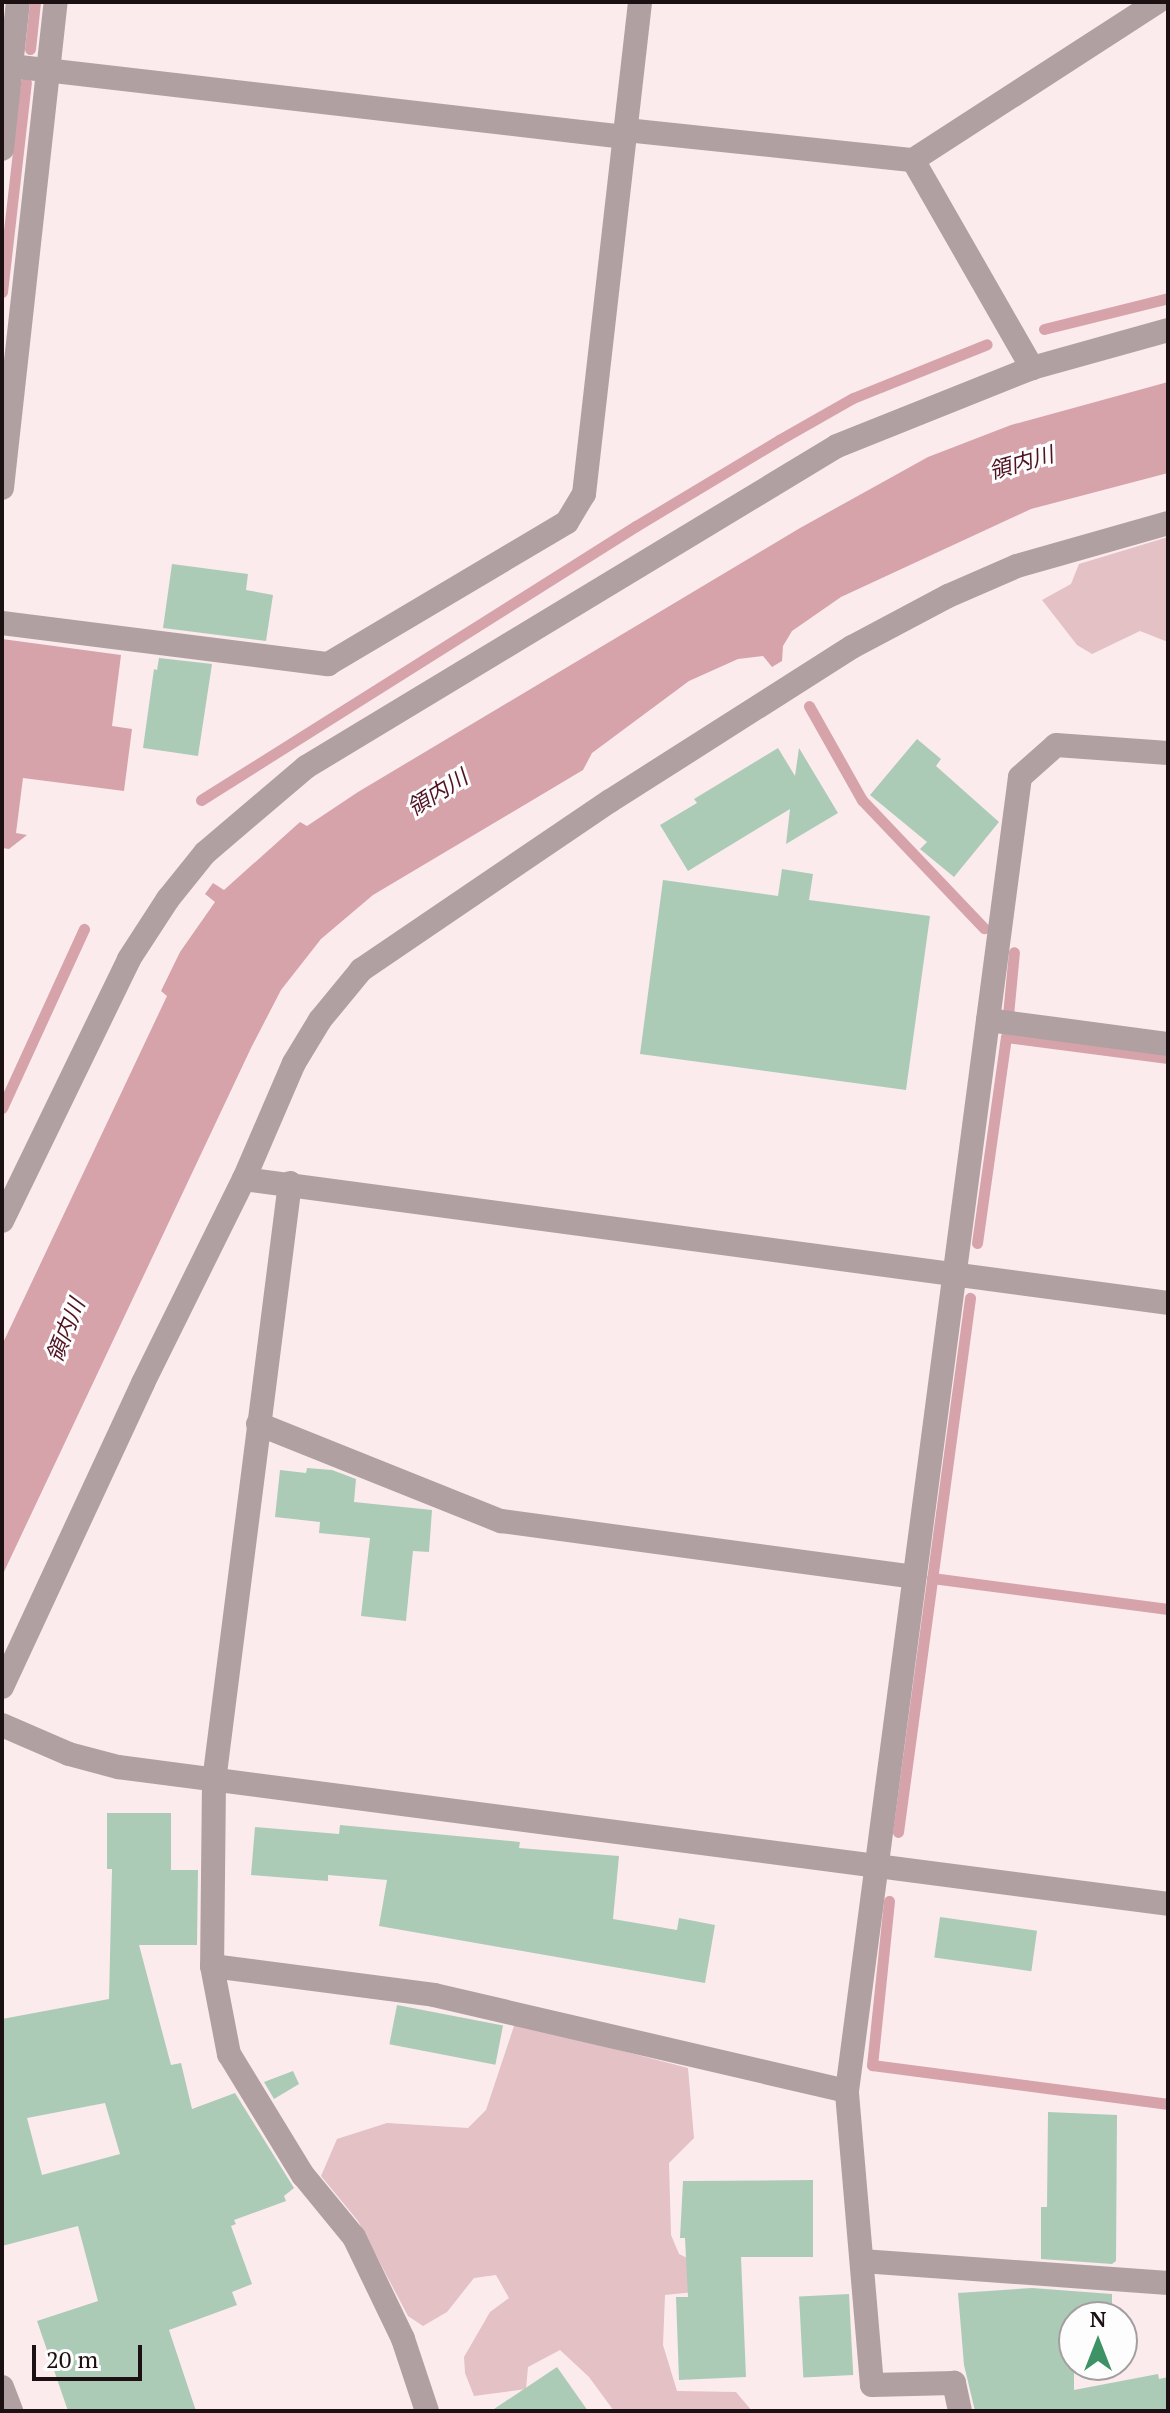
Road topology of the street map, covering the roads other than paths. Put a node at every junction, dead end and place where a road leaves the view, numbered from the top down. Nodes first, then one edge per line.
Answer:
1 (18, 2) edge
2 (56, 2) edge
3 (640, 2) edge
4 (1157, 2) edge
5 (11, 66) junction
6 (48, 70) junction
7 (626, 133) junction
8 (2, 149) edge
9 (913, 160) junction
10 (1168, 330) edge
11 (1032, 368) junction
12 (2, 488) edge
13 (1168, 523) edge
14 (2, 623) edge
15 (1168, 753) edge
16 (988, 1020) junction
17 (1168, 1044) edge
18 (244, 1179) junction
19 (290, 1183) junction
20 (2, 1221) edge
21 (955, 1274) junction
22 (1168, 1303) edge
23 (258, 1424) junction
24 (914, 1577) junction
25 (2, 1687) edge
26 (2, 1725) edge
27 (214, 1781) junction
28 (876, 1867) junction
29 (1168, 1904) edge
30 (212, 1966) junction
31 (847, 2091) junction
32 (862, 2261) junction
33 (1168, 2283) edge
34 (2, 2387) edge
35 (11, 2411) edge
36 (427, 2411) edge
37 (960, 2411) edge

1 - 5 street
2 - 6 street
3 - 7 street
4 - 9 street
5 - 6 street
5 - 8 street
6 - 7 street
6 - 12 street
7 - 9 street
7 - 14 street
9 - 11 street
10 - 11 street
11 - 20 street
13 - 18 street
15 - 16 street
16 - 17 street
16 - 21 street
18 - 19 street
18 - 25 street
19 - 21 street
19 - 23 street
21 - 22 street
21 - 24 street
23 - 24 street
23 - 27 street
24 - 28 street
26 - 27 street
27 - 28 street
27 - 30 street
28 - 29 street
28 - 31 street
30 - 31 street
30 - 36 street
31 - 32 street
32 - 33 street
32 - 37 street
34 - 35 street

